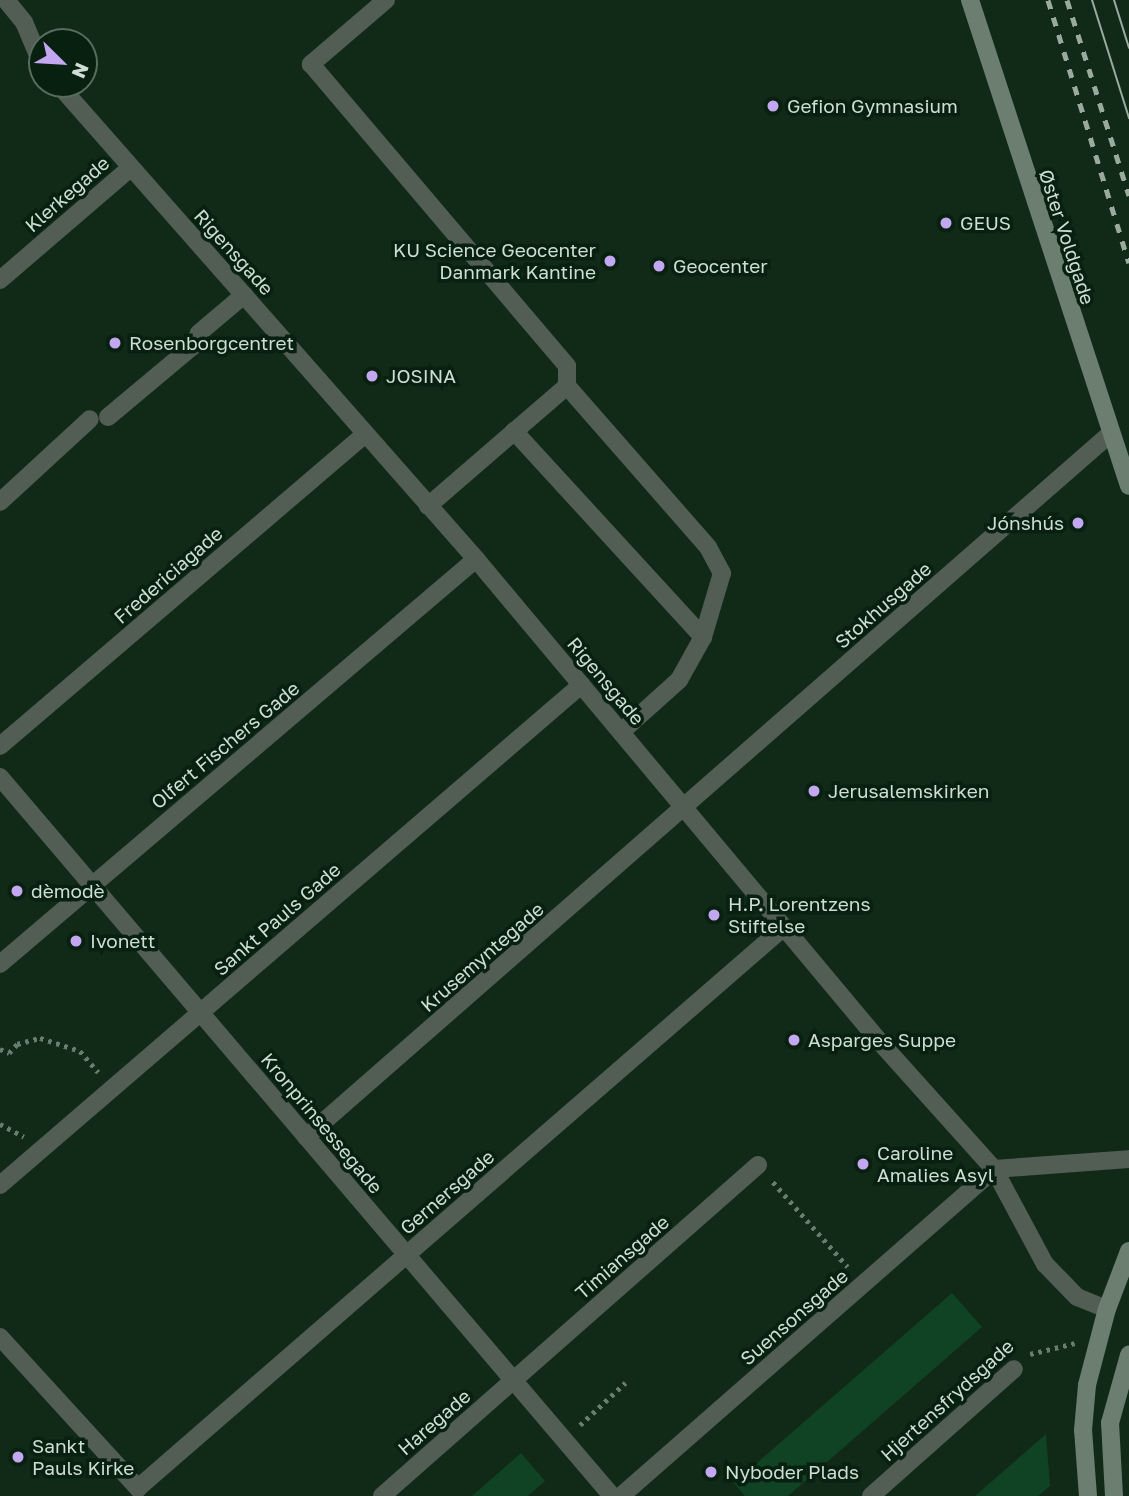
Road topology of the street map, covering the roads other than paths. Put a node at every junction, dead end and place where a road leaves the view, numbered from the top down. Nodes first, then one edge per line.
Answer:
1 (6, 0) edge
2 (386, 0) edge
3 (970, 0) edge
4 (28, 32) edge
5 (70, 98) edge
6 (130, 167) junction
7 (0, 280) edge
8 (244, 295) junction
9 (567, 386) junction
10 (514, 431) junction
11 (1110, 434) junction
12 (364, 435) junction
13 (1129, 486) edge
14 (0, 502) edge
15 (428, 506) junction
16 (476, 559) junction
17 (703, 637) junction
18 (581, 685) junction
19 (621, 732) junction
20 (0, 746) edge
21 (0, 777) edge
22 (684, 807) junction
23 (92, 886) junction
24 (784, 928) junction
25 (0, 964) edge
26 (200, 1013) junction
27 (306, 1138) junction
28 (1129, 1159) edge
29 (758, 1166) road end
30 (994, 1169) junction
31 (0, 1185) edge
32 (1129, 1251) edge
33 (407, 1255) junction
34 (1107, 1310) junction
35 (0, 1337) edge
36 (1129, 1356) edge
37 (1014, 1369) road end
38 (513, 1381) junction
39 (382, 1496) edge
40 (612, 1496) edge
41 (621, 1496) edge
42 (871, 1496) edge
43 (1088, 1496) edge
44 (1114, 1496) edge

1 - 4 street
2 - 9 street
3 - 11 street, Øster Voldgade
5 - 6 street, Rigensgade
6 - 7 street, Klerkegade
6 - 8 street, Rigensgade
8 - 12 street, Rigensgade
8 - 14 street
9 - 10 street
9 - 17 street
10 - 15 street
10 - 17 street
11 - 13 street, Øster Voldgade
11 - 22 street, Stokhusgade
12 - 15 street, Rigensgade
12 - 20 street, Fredericiagade
15 - 16 street, Rigensgade
16 - 18 street, Rigensgade
16 - 23 street, Olfert Fischers Gade
17 - 19 street
18 - 19 street, Rigensgade
18 - 26 street, Sankt Pauls Gade
19 - 22 street, Rigensgade
21 - 23 street, Kronprinsessegade
22 - 24 street, Rigensgade
22 - 27 street, Krusemyntegade
23 - 25 street, Olfert Fischers Gade
23 - 26 street, Kronprinsessegade
24 - 30 street, Rigensgade
24 - 33 street, Gernersgade
26 - 27 street, Kronprinsessegade
26 - 31 street, Sankt Pauls Gade
27 - 33 street, Kronprinsessegade
28 - 30 street
29 - 38 street, Timiansgade
30 - 34 street, Rigensgade
30 - 41 street, Suensonsgade
32 - 34 street
33 - 35 street, Gernersgade
33 - 38 street, Kronprinsessegade
34 - 43 street
36 - 44 street
37 - 42 street, Hjertensfrydsgade
38 - 39 street, Haregade
38 - 40 street, Kronprinsessegade

